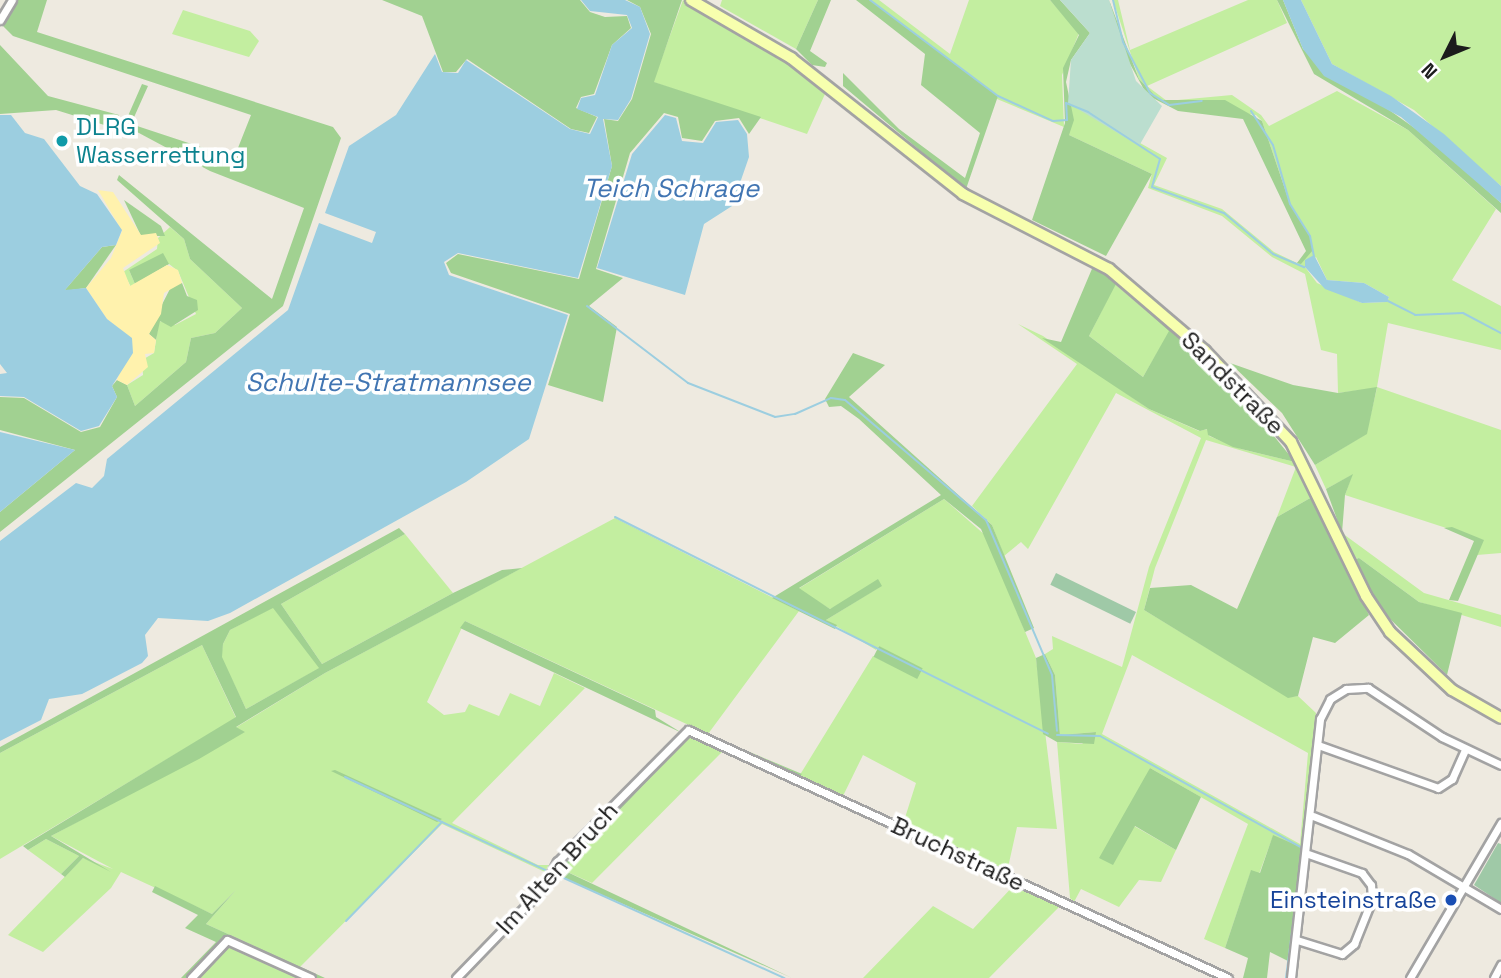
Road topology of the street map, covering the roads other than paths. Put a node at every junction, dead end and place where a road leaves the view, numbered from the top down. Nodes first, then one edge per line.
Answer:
1 (12, 0) edge
2 (691, 0) edge
3 (0, 19) edge
4 (1501, 718) edge
5 (688, 730) joint
6 (1318, 745) junction
7 (1465, 750) junction
8 (1501, 765) edge
9 (1313, 816) junction
10 (1501, 823) edge
11 (1308, 854) junction
12 (1467, 888) junction
13 (1501, 909) edge
14 (1297, 940) junction
15 (1501, 965) edge
16 (191, 978) edge
17 (311, 978) edge
18 (456, 978) edge
19 (1228, 978) edge
20 (1291, 978) edge
21 (1410, 978) edge
22 (1494, 978) edge

1 - 3 street
2 - 4 main road, Sandstraße
5 - 18 street, Im Alten Bruch
5 - 19 street, Bruchstraße
6 - 7 street
6 - 7 street
6 - 9 street
7 - 8 street
9 - 11 street
9 - 12 street
10 - 12 street
11 - 14 street
11 - 14 street
12 - 13 street
12 - 21 street
14 - 20 street
15 - 22 street
16 - 17 street

